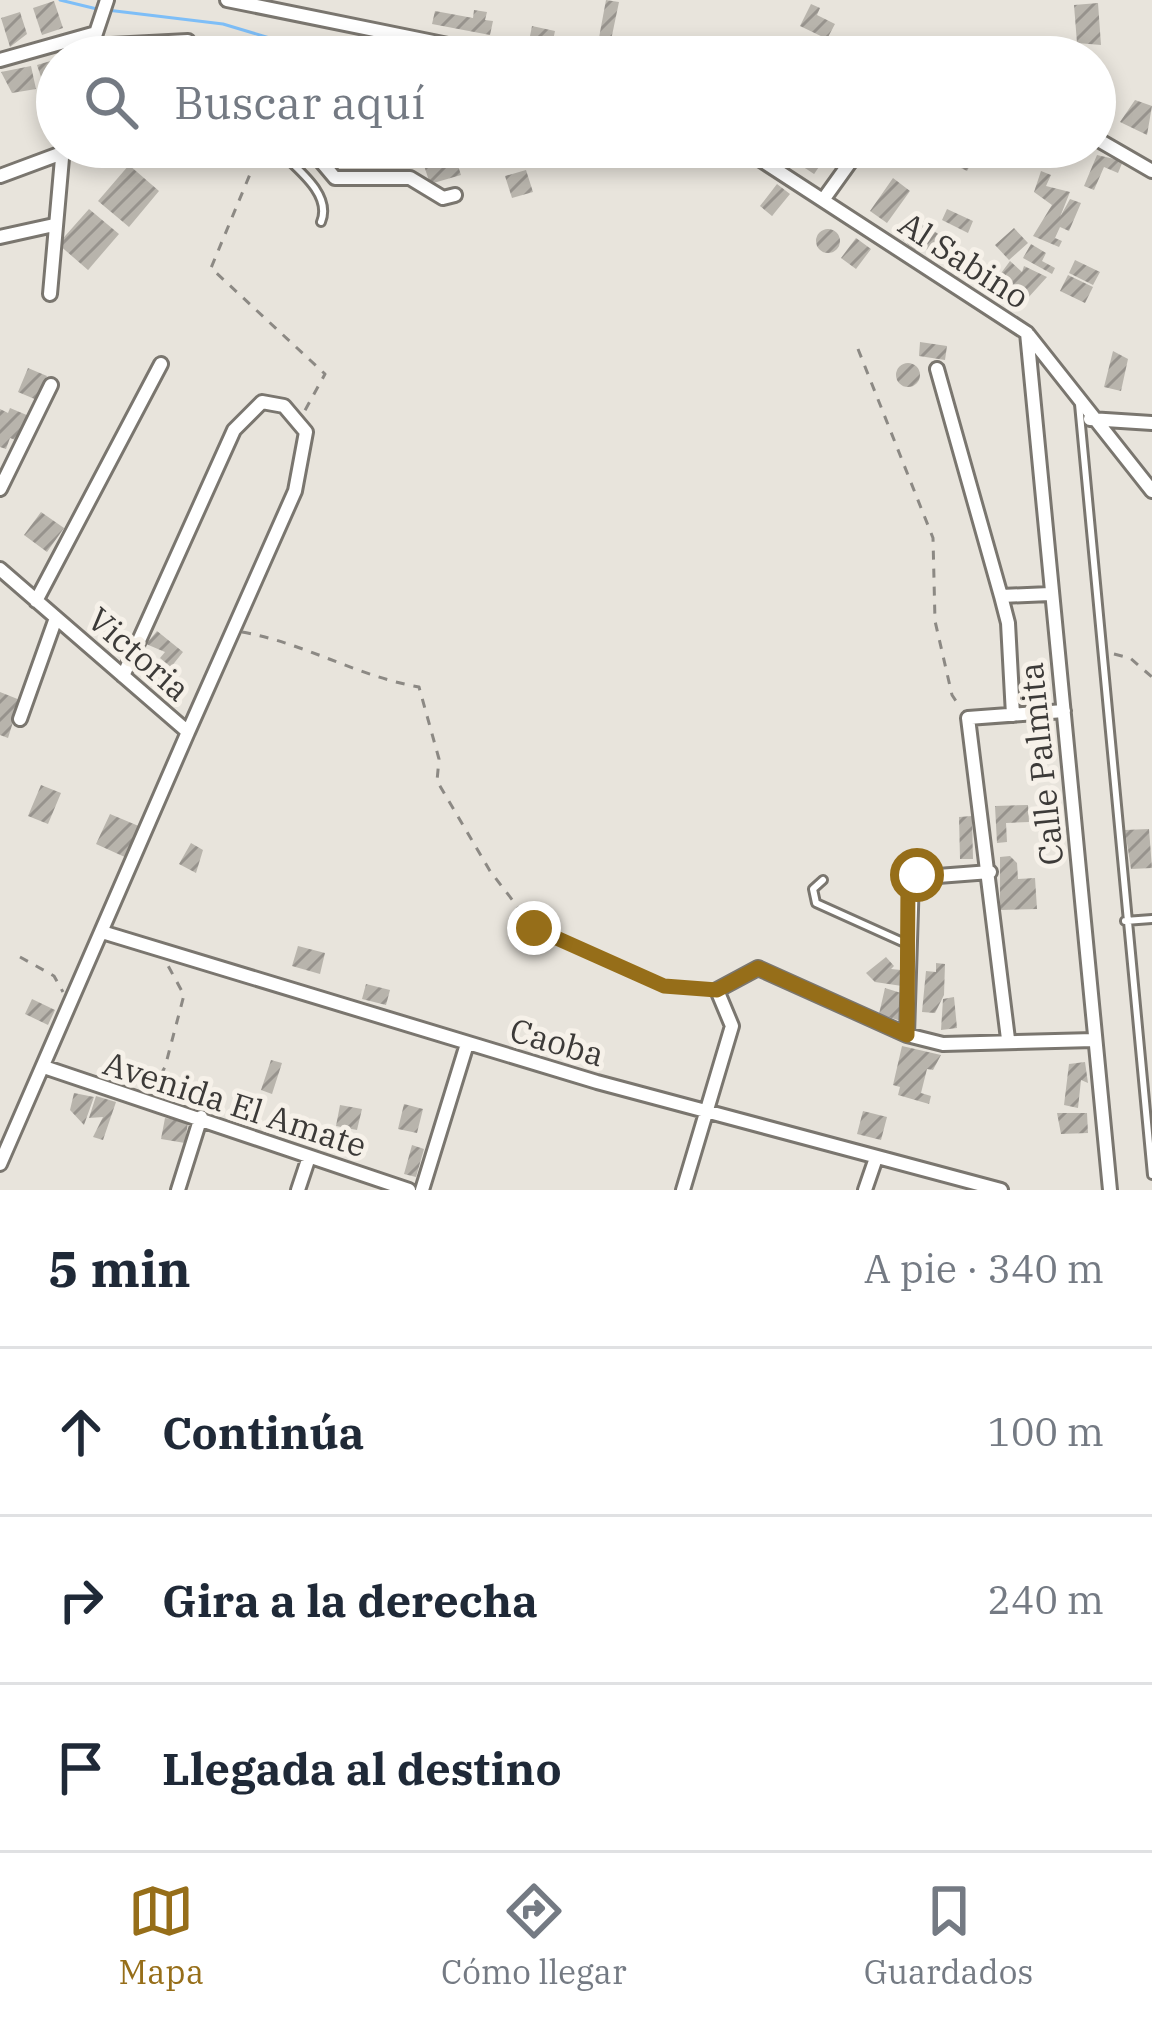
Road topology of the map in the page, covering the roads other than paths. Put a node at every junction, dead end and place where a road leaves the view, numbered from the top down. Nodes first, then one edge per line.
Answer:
1 (107, 0) edge
2 (227, 0) edge
3 (95, 36) edge
4 (397, 36) edge
5 (36, 52) edge
6 (0, 60) edge
7 (1116, 150) edge
8 (36, 161) edge
9 (61, 168) edge
10 (292, 168) edge
11 (323, 168) edge
12 (773, 168) edge
13 (846, 168) edge
14 (1152, 171) edge
15 (0, 176) edge
16 (454, 195) dead end
17 (823, 200) junction
18 (321, 222) dead end
19 (54, 226) junction
20 (0, 237) edge
21 (50, 294) dead end
22 (1027, 333) junction
23 (161, 364) dead end
24 (937, 369) dead end
25 (51, 385) dead end
26 (1079, 404) junction
27 (1090, 419) junction
28 (1152, 423) edge
29 (0, 489) edge
30 (1152, 491) edge
31 (0, 569) edge
32 (1050, 594) junction
33 (1001, 596) junction
34 (36, 602) junction
35 (56, 618) junction
36 (123, 676) junction
37 (1064, 711) junction
38 (1013, 715) junction
39 (20, 719) dead end
40 (188, 732) junction
41 (990, 872) junction
42 (823, 880) dead end
43 (1152, 919) edge
44 (1125, 921) junction
45 (101, 932) junction
46 (909, 946) junction
47 (907, 1035) junction
48 (1008, 1040) junction
49 (1094, 1040) junction
50 (466, 1044) junction
51 (44, 1067) junction
52 (704, 1112) junction
53 (201, 1117) junction
54 (309, 1157) junction
55 (876, 1158) junction
56 (0, 1164) edge
57 (1152, 1175) edge
58 (178, 1190) edge
59 (298, 1190) edge
60 (409, 1190) edge
61 (422, 1190) edge
62 (683, 1190) edge
63 (866, 1190) edge
64 (1001, 1190) edge
65 (1110, 1190) edge

1 - 3 street
2 - 4 street
5 - 6 street
7 - 14 street
8 - 15 street
9 - 19 street
10 - 18 lane
11 - 16 street
12 - 17 street, Al Sabino
13 - 17 street
17 - 22 street, Al Sabino
19 - 20 street
19 - 21 street
22 - 26 street, Al Sabino
22 - 32 street, Calle Palmita
23 - 34 street
24 - 33 street
25 - 29 street
26 - 27 street, Al Sabino
26 - 44 lane
27 - 28 street
27 - 30 street, Al Sabino
31 - 34 street, Victoria
32 - 33 street
32 - 37 street, Calle Palmita
33 - 38 street
34 - 35 street, Victoria
35 - 36 street, Victoria
35 - 39 street
36 - 40 street, Victoria
36 - 40 street
37 - 38 street
37 - 49 street, Calle Palmita
38 - 41 street
40 - 45 street, Victoria
41 - 46 street
41 - 48 street
42 - 46 lane
43 - 44 lane
44 - 57 lane
45 - 50 street, Caoba
45 - 51 street, Victoria
46 - 47 street
47 - 48 street
47 - 52 street
48 - 49 street
49 - 65 street, Calle Palmita
50 - 52 street, Caoba
50 - 61 street
51 - 53 street, Avenida El Amate
51 - 56 street, Victoria
52 - 55 street, Caoba
52 - 62 street
53 - 54 street, Avenida El Amate
53 - 58 street
54 - 59 street
54 - 60 street, Avenida El Amate
55 - 63 street
55 - 64 street, Caoba

